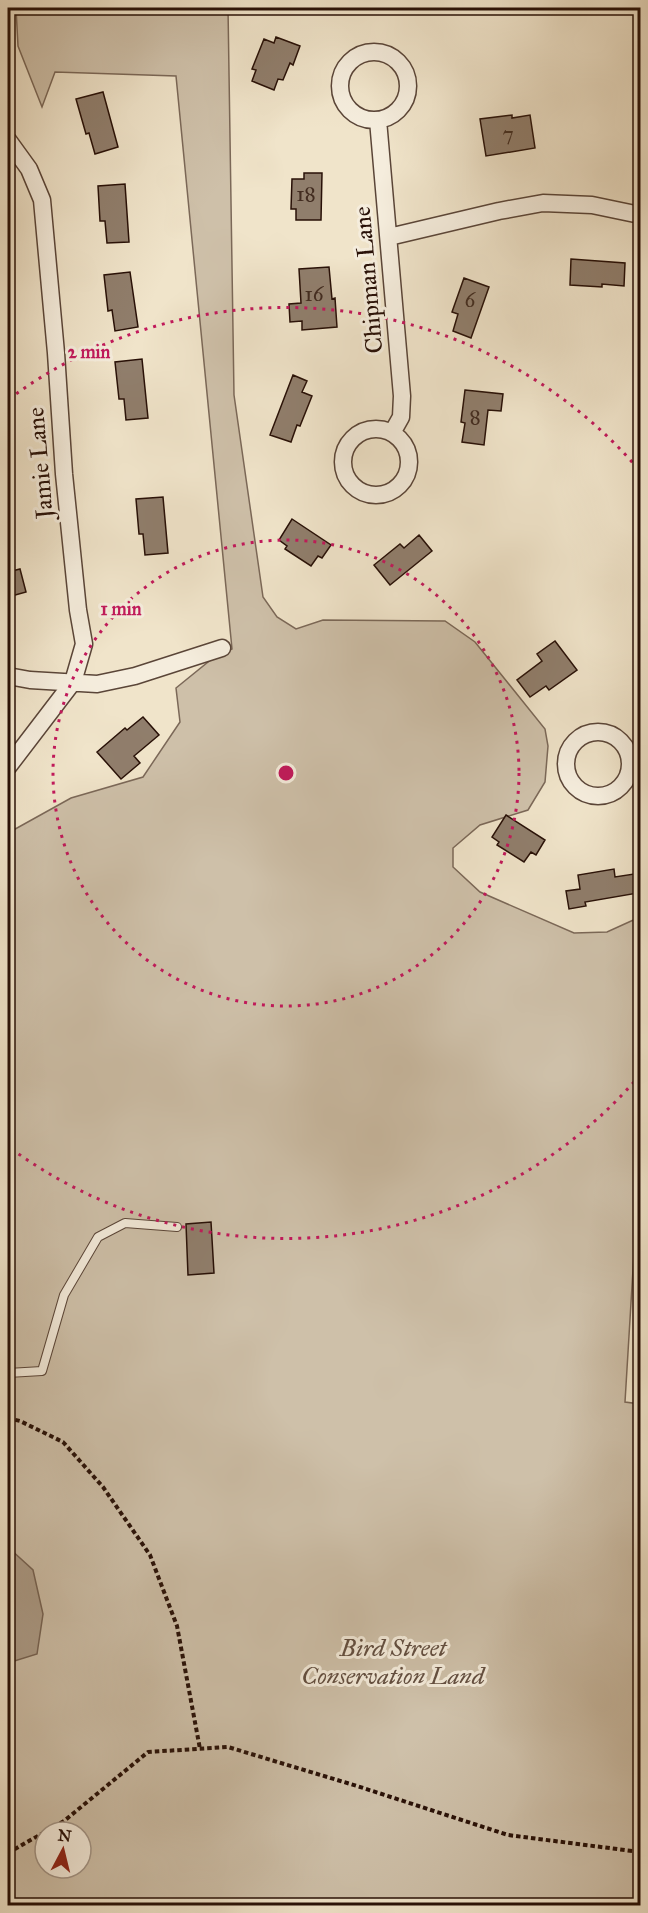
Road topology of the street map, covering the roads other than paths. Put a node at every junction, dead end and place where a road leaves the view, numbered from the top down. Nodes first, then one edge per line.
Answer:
1 (378, 120) junction
2 (8, 140) edge
3 (640, 215) edge
4 (389, 237) junction
5 (392, 433) dead end
6 (222, 648) dead end
7 (8, 675) edge
8 (73, 682) junction
9 (8, 767) edge
10 (177, 1227) dead end
11 (8, 1373) edge

1 - 1 street
1 - 4 street, Chipman Lane
2 - 8 street, Jamie Lane
3 - 4 street
4 - 5 street, Chipman Lane
6 - 8 street
7 - 8 street
8 - 9 street
10 - 11 lane

